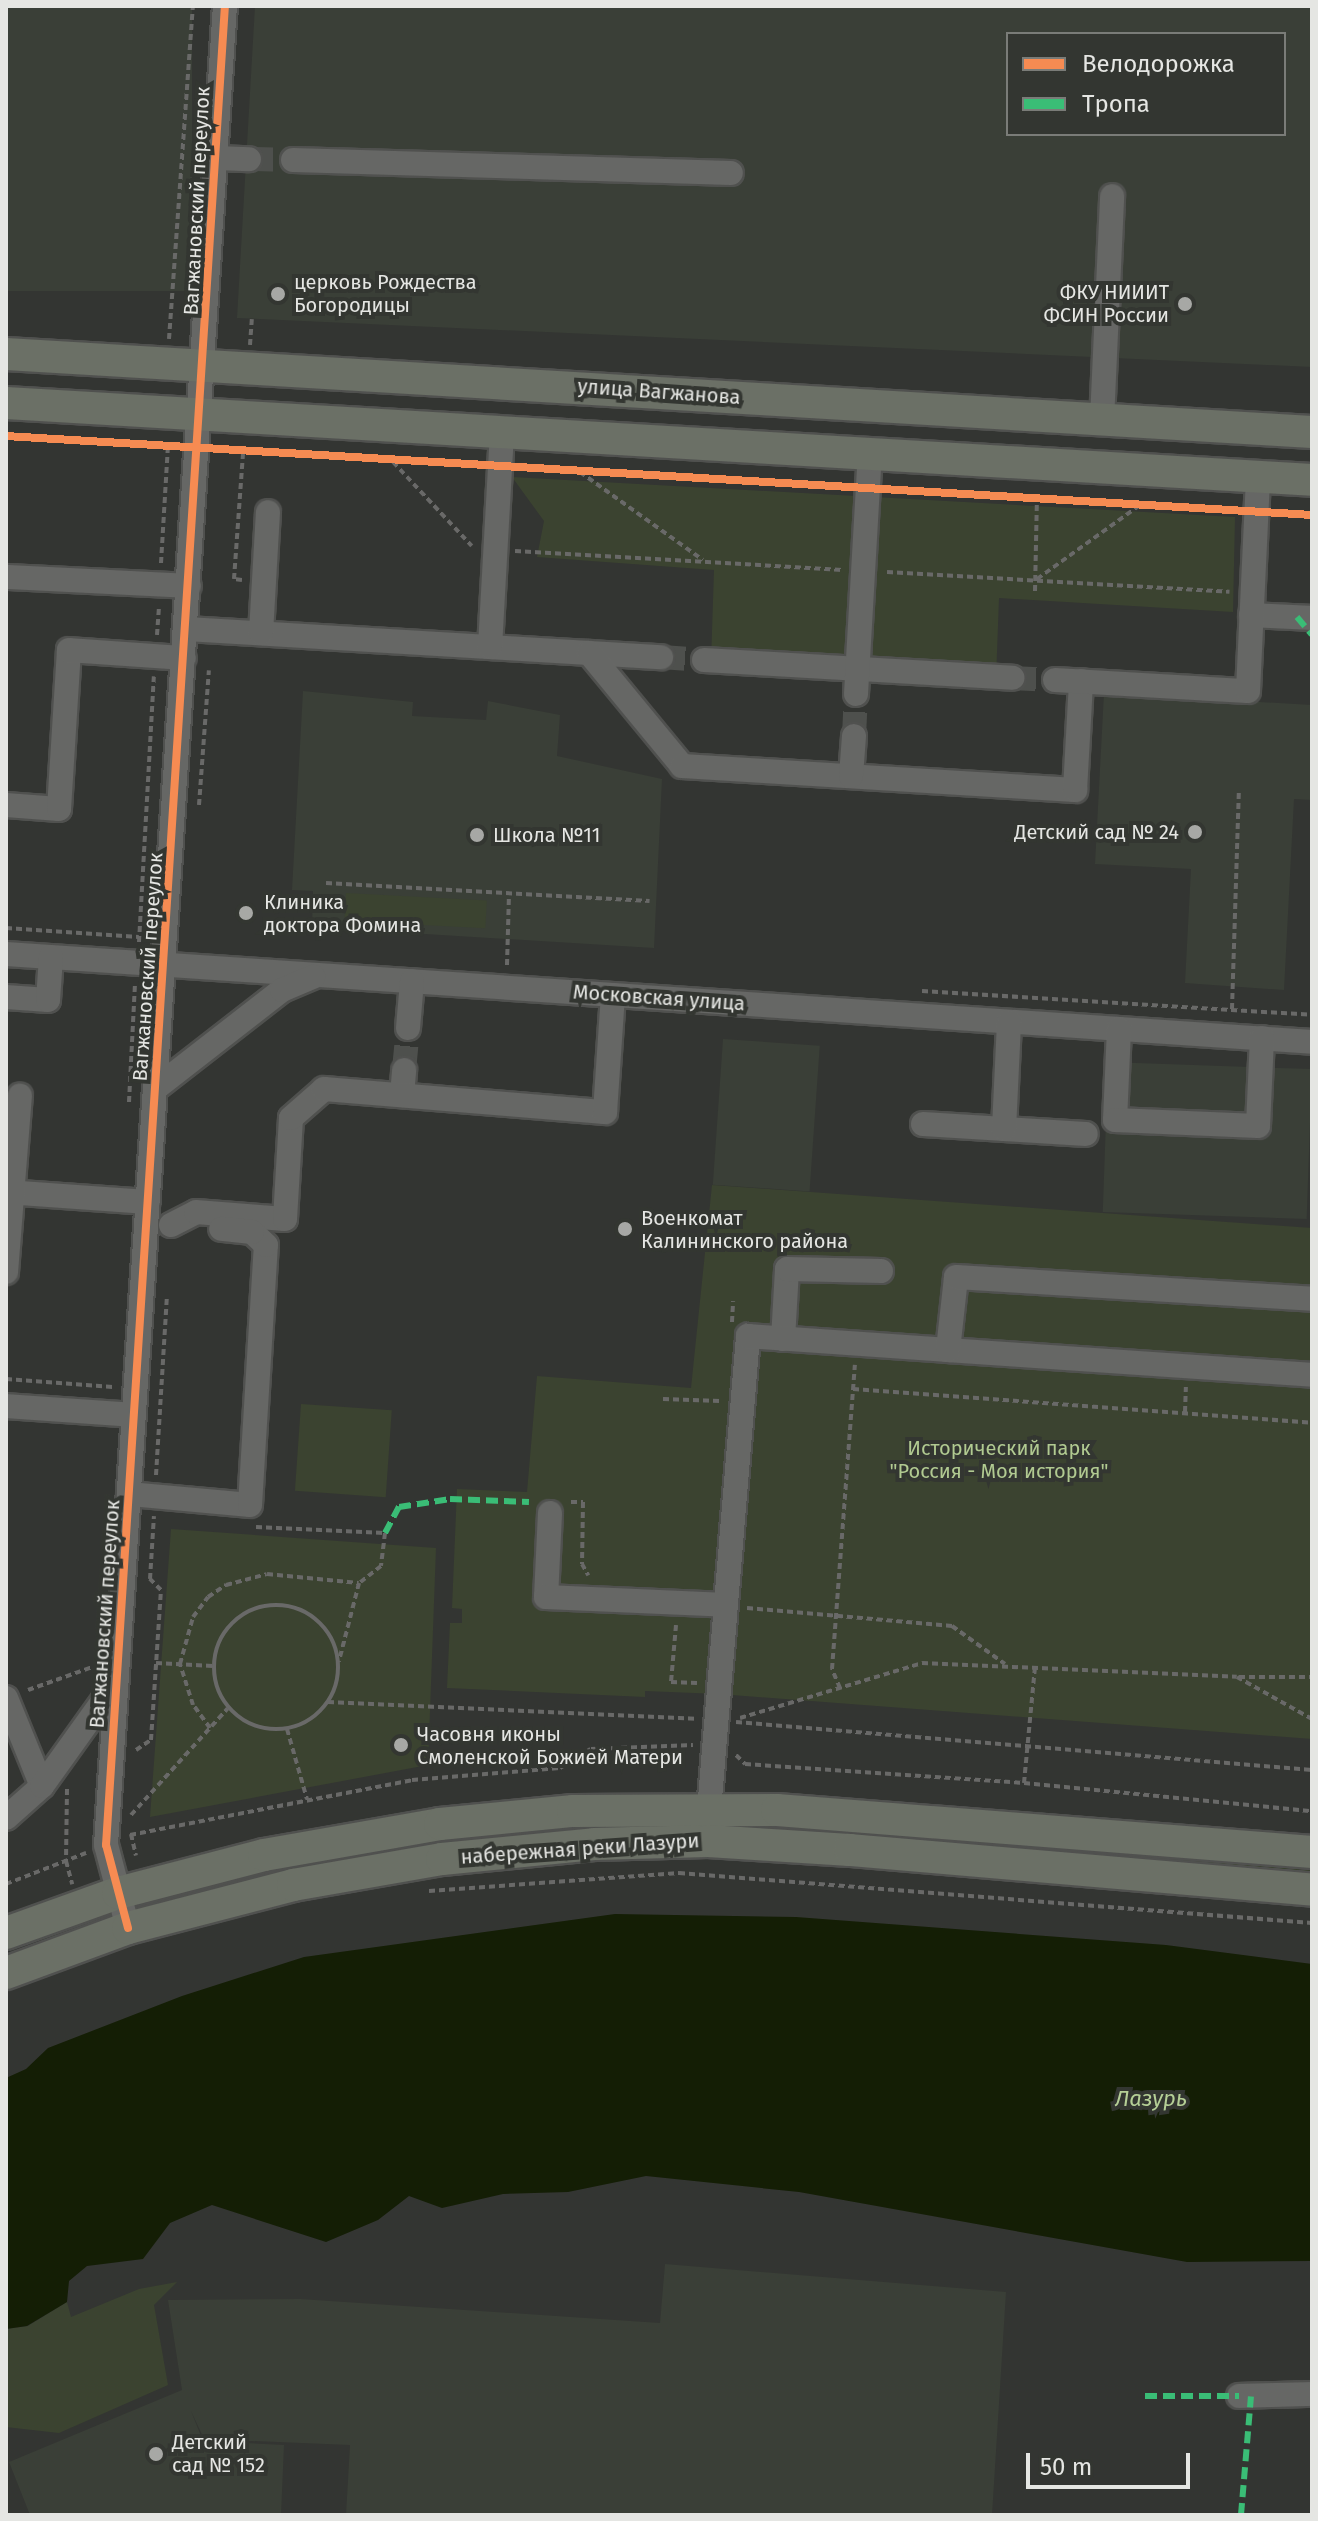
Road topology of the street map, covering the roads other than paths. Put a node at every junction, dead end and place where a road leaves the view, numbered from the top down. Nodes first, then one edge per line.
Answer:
1 (225, 6) edge
2 (216, 158) junction
3 (249, 159) tunnel mouth
4 (293, 160) tunnel mouth
5 (731, 173) dead end
6 (1112, 196) dead end
7 (6, 354) edge
8 (204, 364) junction
9 (6, 403) edge
10 (200, 415) junction
11 (1102, 420) junction
12 (1312, 432) edge
13 (502, 433) junction
14 (870, 454) junction
15 (1258, 476) junction
16 (1312, 480) edge
17 (268, 512) dead end
18 (6, 577) edge
19 (189, 586) junction
20 (1251, 615) junction
21 (1312, 618) edge
22 (186, 629) junction
23 (261, 633) junction
24 (490, 647) junction
25 (589, 653) junction
26 (661, 657) tunnel mouth
27 (184, 658) junction
28 (704, 660) tunnel mouth
29 (858, 669) junction
30 (1012, 678) tunnel mouth
31 (1055, 680) tunnel mouth
32 (1081, 681) junction
33 (856, 694) tunnel mouth
34 (854, 736) tunnel mouth
35 (851, 776) junction
36 (6, 805) edge
37 (6, 954) edge
38 (51, 957) junction
39 (164, 965) junction
40 (319, 975) junction
41 (412, 981) junction
42 (613, 995) junction
43 (6, 997) edge
44 (1009, 1022) junction
45 (408, 1028) tunnel mouth
46 (1119, 1029) junction
47 (1262, 1038) junction
48 (1312, 1042) edge
49 (404, 1070) tunnel mouth
50 (156, 1088) junction
51 (402, 1095) junction
52 (20, 1096) dead end
53 (923, 1124) dead end
54 (1004, 1129) junction
55 (1086, 1134) dead end
56 (9, 1192) edge
57 (155, 1218) junction
58 (881, 1271) dead end
59 (6, 1272) edge
60 (1312, 1299) edge
61 (783, 1339) junction
62 (948, 1350) junction
63 (1312, 1375) edge
64 (6, 1406) edge
65 (122, 1415) junction
66 (129, 1494) junction
67 (553, 1508) road end
68 (726, 1605) junction
69 (117, 1682) junction
70 (6, 1698) edge
71 (42, 1786) junction
72 (707, 1807) junction
73 (6, 1818) edge
74 (708, 1841) junction
75 (1312, 1852) edge
76 (1312, 1890) edge
77 (118, 1893) junction
78 (128, 1928) junction
79 (6, 1933) edge
80 (6, 1973) edge
81 (1312, 2394) edge
82 (1239, 2396) dead end

1 - 2 street, Вагжановский переулок
2 - 3 street
2 - 8 street, Вагжановский переулок
4 - 5 street
6 - 11 street
7 - 8 main road, улица Вагжанова
8 - 10 street, Вагжановский переулок
8 - 11 main road, улица Вагжанова
9 - 10 main road
10 - 13 main road
10 - 19 street, Вагжановский переулок
11 - 12 main road, улица Вагжанова
13 - 14 main road
13 - 24 street
14 - 15 main road
14 - 29 street
15 - 16 main road
15 - 20 street
17 - 23 street
18 - 19 street
19 - 22 street, Вагжановский переулок
20 - 21 street
20 - 32 street
22 - 23 street
22 - 27 street, Вагжановский переулок
23 - 24 street
24 - 25 street
25 - 26 street
25 - 35 street
27 - 36 street
27 - 39 street, Вагжановский переулок
28 - 29 street
29 - 30 street
29 - 33 street
31 - 32 street
32 - 35 street
34 - 35 street
37 - 38 street, Московская улица
38 - 39 street, Московская улица
38 - 43 street
39 - 40 street, Московская улица
39 - 50 street, Вагжановский переулок
40 - 41 street, Московская улица
40 - 50 street
41 - 42 street, Московская улица
41 - 45 street
42 - 44 street, Московская улица
42 - 51 street
44 - 46 street, Московская улица
44 - 54 street
46 - 47 street, Московская улица
46 - 47 street
47 - 48 street, Московская улица
49 - 51 street
50 - 57 street, Вагжановский переулок
51 - 57 street
52 - 56 street
53 - 54 street
54 - 55 street
56 - 57 street
56 - 59 street
57 - 65 street, Вагжановский переулок
57 - 66 street
58 - 61 street
60 - 62 street
61 - 62 street
61 - 68 street
62 - 63 street
64 - 65 street
65 - 66 street, Вагжановский переулок
66 - 69 street, Вагжановский переулок
67 - 68 street
68 - 72 street
69 - 71 street
69 - 77 street, Вагжановский переулок
70 - 71 street
71 - 73 street
72 - 74 street
72 - 75 main road, набережная реки Лазури
72 - 77 main road, набережная реки Лазури
74 - 76 main road, набережная реки Лазури
74 - 78 main road, набережная реки Лазури
77 - 78 street, Вагжановский переулок
77 - 79 main road, набережная реки Лазури
78 - 80 main road, набережная реки Лазури
81 - 82 street

